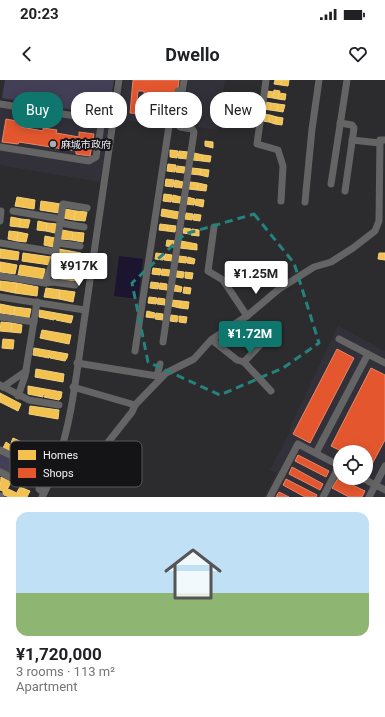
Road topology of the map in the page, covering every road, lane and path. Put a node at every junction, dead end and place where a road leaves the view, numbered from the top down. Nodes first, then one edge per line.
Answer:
1 (120, 80) edge
2 (179, 80) edge
3 (184, 80) edge
4 (266, 80) edge
5 (319, 80) edge
6 (347, 80) edge
7 (118, 92) edge
8 (0, 104) edge
9 (71, 115) edge
10 (340, 123) junction
11 (101, 128) edge
12 (112, 128) edge
13 (352, 140) junction
14 (383, 142) edge
15 (0, 147) edge
16 (331, 184) dead end
17 (345, 191) dead end
18 (281, 201) dead end
19 (305, 202) dead end
20 (87, 208) dead end
21 (0, 211) edge
22 (13, 211) dead end
23 (0, 221) edge
24 (61, 221) junction
25 (84, 227) dead end
26 (214, 227) dead end
27 (0, 243) edge
28 (57, 243) junction
29 (80, 246) dead end
30 (56, 252) junction
31 (54, 261) junction
32 (77, 265) dead end
33 (0, 276) edge
34 (44, 283) junction
35 (75, 285) dead end
36 (0, 296) edge
37 (36, 302) junction
38 (85, 310) junction
39 (247, 316) junction
40 (0, 317) edge
41 (34, 322) junction
42 (339, 339) dead end
43 (212, 340) junction
44 (163, 342) dead end
45 (261, 344) dead end
46 (135, 351) dead end
47 (368, 354) junction
48 (244, 362) junction
49 (78, 363) junction
50 (385, 363) edge
51 (160, 364) dead end
52 (26, 371) junction
53 (1, 386) edge
54 (73, 387) junction
55 (271, 391) dead end
56 (18, 396) junction
57 (59, 405) dead end
58 (135, 405) junction
59 (63, 441) edge
60 (108, 441) edge
61 (0, 450) edge
62 (316, 453) junction
63 (10, 455) edge
64 (333, 462) edge
65 (385, 466) edge
66 (0, 472) edge
67 (10, 477) edge
68 (333, 479) edge
69 (375, 485) junction
70 (385, 490) edge
71 (270, 497) edge
72 (323, 497) edge
73 (369, 497) edge

1 - 7 street
2 - 46 street
3 - 44 street
4 - 18 street
5 - 19 street
6 - 10 street
8 - 9 street
10 - 13 street
10 - 16 street
11 - 15 street
12 - 38 street
13 - 14 street
13 - 17 street
14 - 39 street
20 - 24 street
21 - 23 street
22 - 24 street
24 - 25 street
24 - 28 street
26 - 39 street
27 - 30 street
28 - 29 street
28 - 30 street
30 - 31 street
31 - 32 street
31 - 34 street
33 - 34 street
34 - 35 street
36 - 37 street
37 - 38 street
37 - 41 street
38 - 49 street
39 - 43 street
40 - 41 street
41 - 52 street
42 - 47 street
43 - 48 street
43 - 58 street
45 - 48 street
47 - 50 street
47 - 62 street
48 - 55 street
49 - 51 street
49 - 54 street
52 - 53 street
52 - 56 street
53 - 56 street
54 - 58 street
54 - 59 street
56 - 57 street
58 - 60 street
61 - 63 street
62 - 64 street
62 - 71 street
65 - 69 street
66 - 67 street
68 - 72 street
69 - 70 street
69 - 73 street

